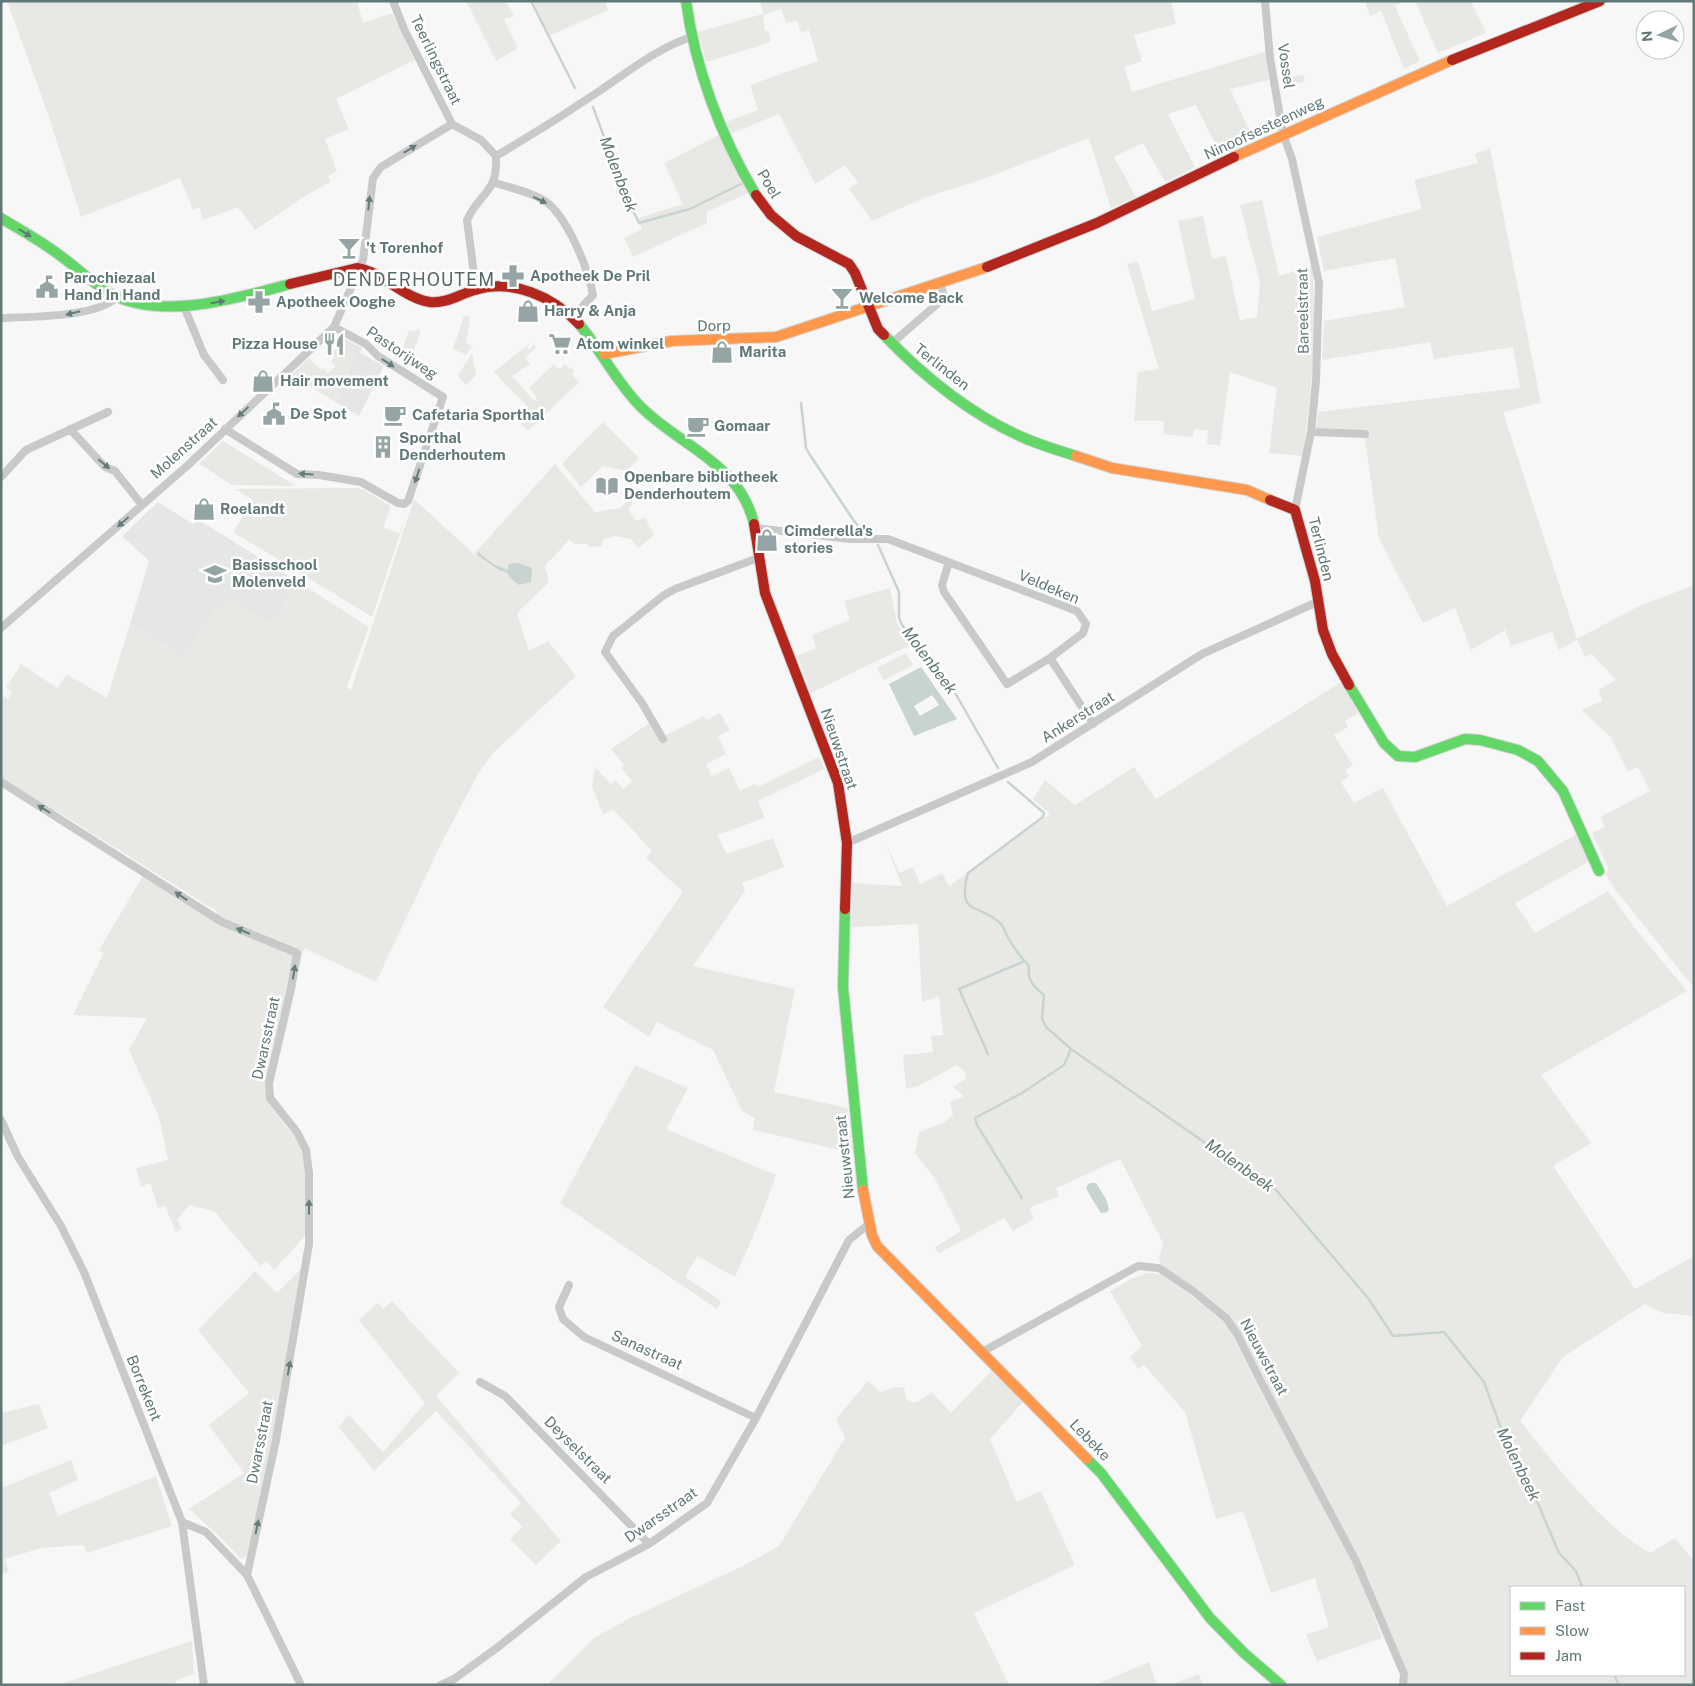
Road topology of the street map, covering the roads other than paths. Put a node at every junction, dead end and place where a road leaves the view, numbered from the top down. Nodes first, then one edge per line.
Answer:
1 (393, 1) edge
2 (686, 1) edge
3 (1265, 1) edge
4 (1600, 1) edge
5 (691, 37) junction
6 (452, 124) junction
7 (1283, 134) junction
8 (496, 156) junction
9 (495, 182) junction
10 (1, 218) edge
11 (359, 268) junction
12 (941, 284) junction
13 (476, 289) junction
14 (118, 296) junction
15 (183, 304) junction
16 (870, 308) junction
17 (573, 317) junction
18 (1, 318) edge
19 (334, 327) junction
20 (892, 344) junction
21 (604, 354) junction
22 (223, 380) dead end
23 (108, 412) dead end
24 (70, 429) junction
25 (226, 430) junction
26 (1311, 432) junction
27 (1365, 434) dead end
28 (1, 477) edge
29 (142, 505) junction
30 (1295, 510) junction
31 (755, 528) junction
32 (758, 558) junction
33 (949, 562) junction
34 (1317, 602) junction
35 (1, 628) edge
36 (1050, 658) junction
37 (1093, 724) junction
38 (663, 739) dead end
39 (1, 782) edge
40 (847, 843) junction
41 (1599, 871) dead end
42 (1, 1120) edge
43 (869, 1224) junction
44 (569, 1285) dead end
45 (982, 1352) junction
46 (480, 1382) dead end
47 (756, 1418) junction
48 (182, 1522) junction
49 (650, 1544) junction
50 (247, 1575) junction
51 (204, 1685) edge
52 (301, 1685) edge
53 (441, 1685) edge
54 (1281, 1685) edge
55 (1403, 1685) edge

1 - 6 street, Teerlingstraat
2 - 5 street, Poel
3 - 7 street, Vossel
4 - 7 street, Ninoofsesteenweg
5 - 8 street
5 - 16 street, Poel
6 - 8 street
11 -> 6 street, Teerlingstraat
7 - 12 street, Ninoofsesteenweg
7 - 26 street, Bareelstraat
8 - 9 street
9 - 13 street
9 -> 17 street
10 -> 14 street
11 - 13 street
15 -> 11 street
11 - 19 street, Molenstraat
12 - 16 street, Ninoofsesteenweg
12 - 20 street
13 - 17 street
14 - 15 street
14 -> 18 street
15 - 22 street
16 - 20 street, Terlinden
16 - 21 street, Dorp
17 - 21 street
19 -> 25 street, Molenstraat
19 -> 25 street, Pastorijweg
20 - 30 street, Terlinden
21 - 31 street, Nieuwstraat
23 - 24 street
24 - 28 street
24 -> 29 street
25 - 29 street, Molenstraat
26 - 27 street
26 - 30 street, Bareelstraat
29 -> 35 street, Molenstraat
30 - 34 street, Terlinden
31 - 32 street, Nieuwstraat
31 - 33 street, Veldeken
32 - 38 street
32 - 40 street, Nieuwstraat
33 - 36 street, Veldeken
33 - 36 street, Veldeken
34 - 37 street, Ankerstraat
34 - 41 street, Terlinden
36 - 37 street
37 - 40 street, Ankerstraat
50 -> 39 street, Dwarsstraat
40 - 43 street, Nieuwstraat
42 - 48 street, Borrekent
43 - 45 street, Lebeke
43 - 47 street, Dwarsstraat
44 - 47 street, Sanastraat
45 - 54 street, Lebeke
45 - 55 street, Nieuwstraat
46 - 49 street, Deyselstraat
47 - 49 street, Dwarsstraat
48 - 50 street
48 - 51 street, Borrekent
49 - 53 street, Dwarsstraat
50 - 52 street

